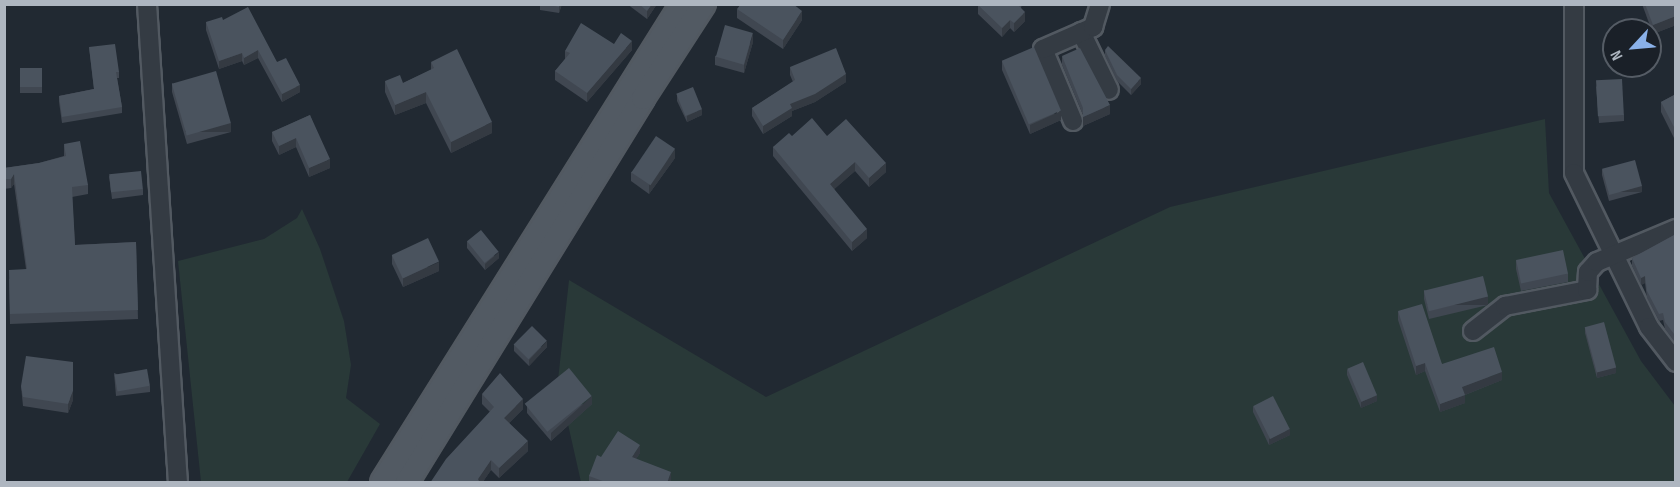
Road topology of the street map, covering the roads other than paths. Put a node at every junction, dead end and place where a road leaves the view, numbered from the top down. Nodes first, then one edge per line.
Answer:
1 (147, 4) edge
2 (682, 4) edge
3 (704, 4) edge
4 (1100, 4) edge
5 (1574, 4) edge
6 (1081, 32) junction
7 (1109, 90) dead end
8 (1073, 121) dead end
9 (1676, 229) edge
10 (1614, 255) junction
11 (1473, 331) dead end
12 (1676, 362) edge
13 (178, 483) edge
14 (382, 483) edge
15 (407, 483) edge

1 - 13 street
2 - 14 main road
3 - 15 main road
4 - 6 street
5 - 10 street
6 - 7 street
6 - 8 street
9 - 10 street
10 - 11 street
10 - 12 street

